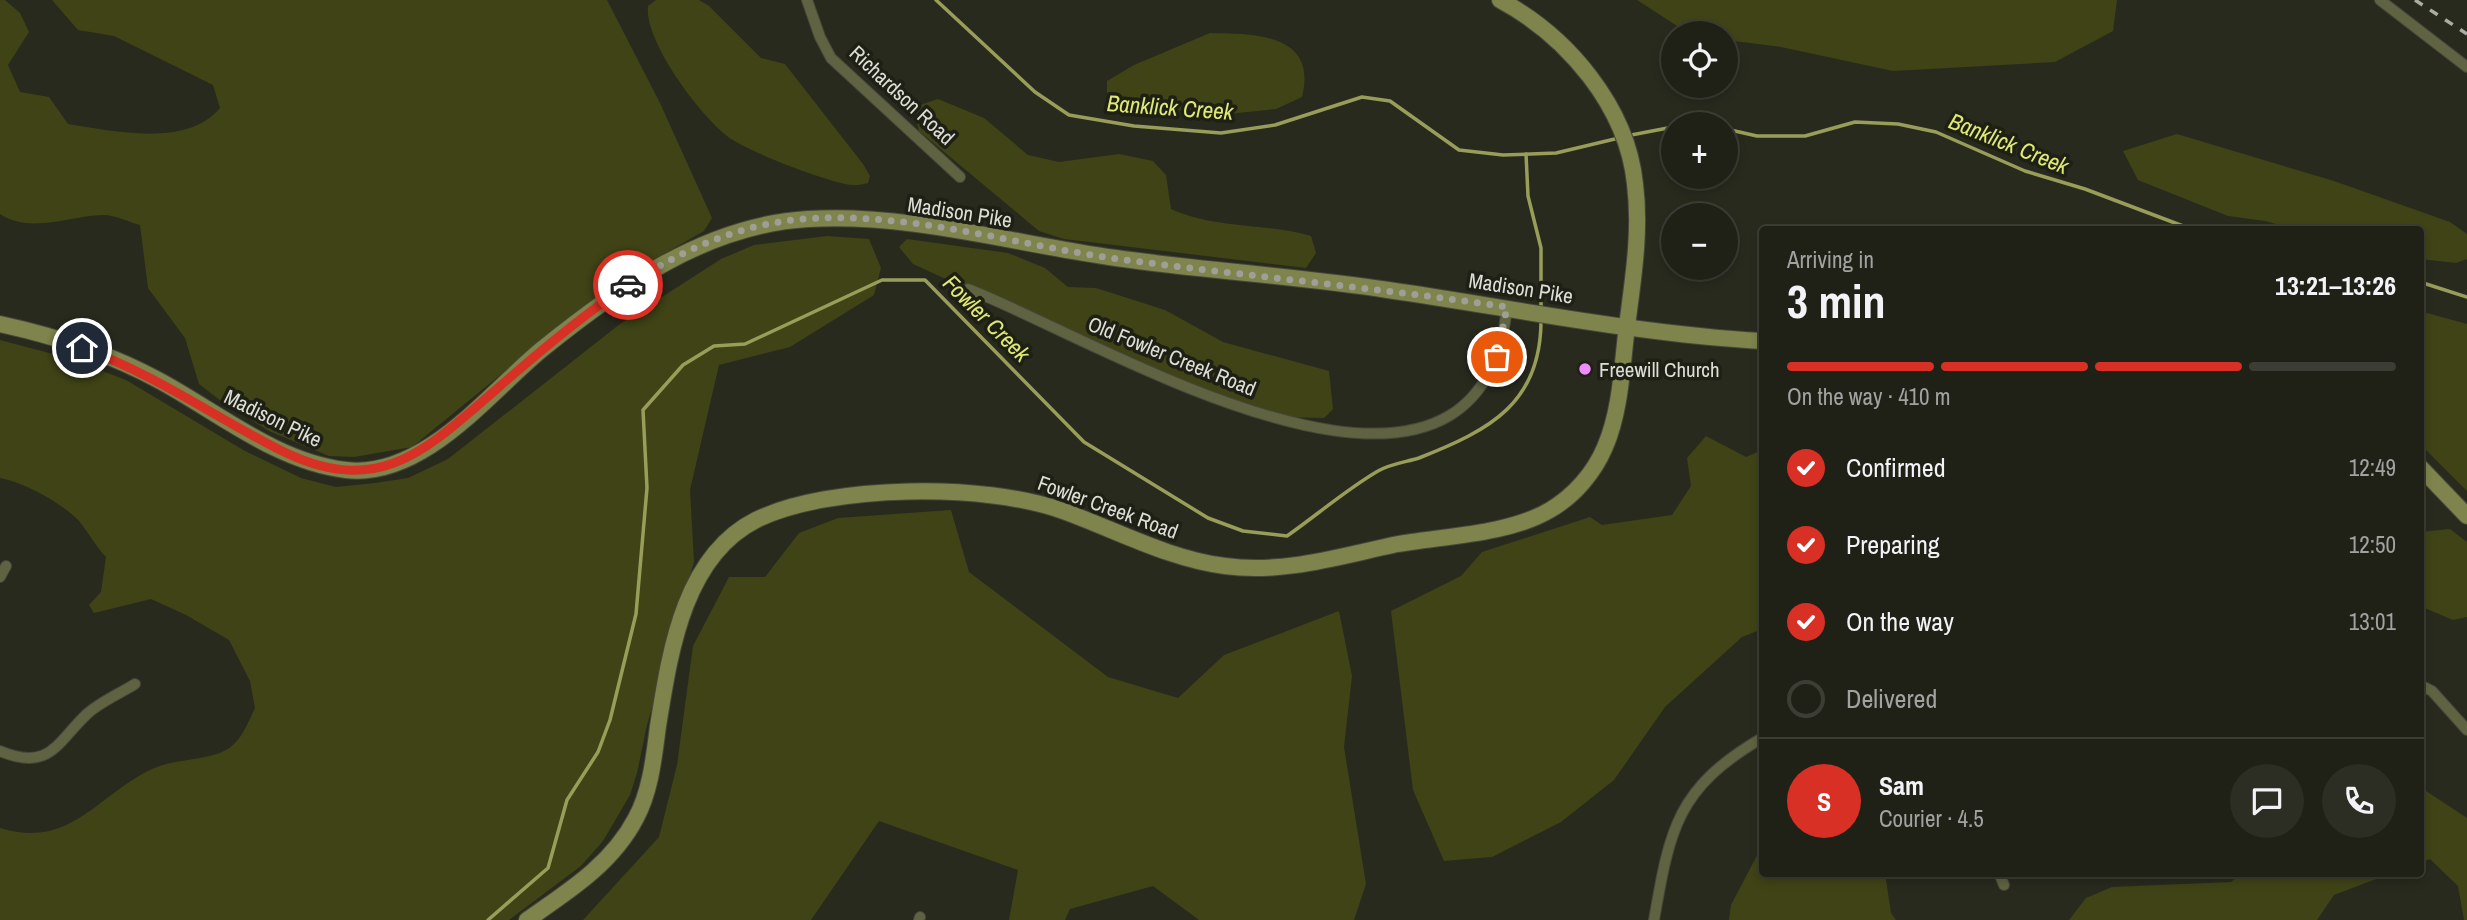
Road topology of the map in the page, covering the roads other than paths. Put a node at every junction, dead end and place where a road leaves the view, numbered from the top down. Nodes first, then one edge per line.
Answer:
1 (807, 0) edge
2 (1500, 0) edge
3 (2380, 0) edge
4 (2467, 66) edge
5 (960, 177) dead end
6 (968, 289) dead end
7 (1514, 308) junction
8 (0, 324) edge
9 (1627, 327) junction
10 (1759, 341) edge
11 (2424, 471) edge
12 (2467, 516) edge
13 (6, 566) dead end
14 (0, 578) edge
15 (135, 684) dead end
16 (2424, 687) edge
17 (2467, 730) edge
18 (1759, 740) edge
19 (0, 751) edge
20 (2001, 877) edge
21 (2004, 885) dead end
22 (527, 920) edge
23 (1654, 920) edge

1 - 5 street, Richardson Road
2 - 9 street
3 - 4 street
6 - 7 street, Old Fowler Creek Road
7 - 8 street, Madison Pike
7 - 9 street, Madison Pike
9 - 10 street, Madison Pike
9 - 22 street, Fowler Creek Road
11 - 12 street
13 - 14 street
15 - 19 street
16 - 17 street
18 - 23 street
20 - 21 street

